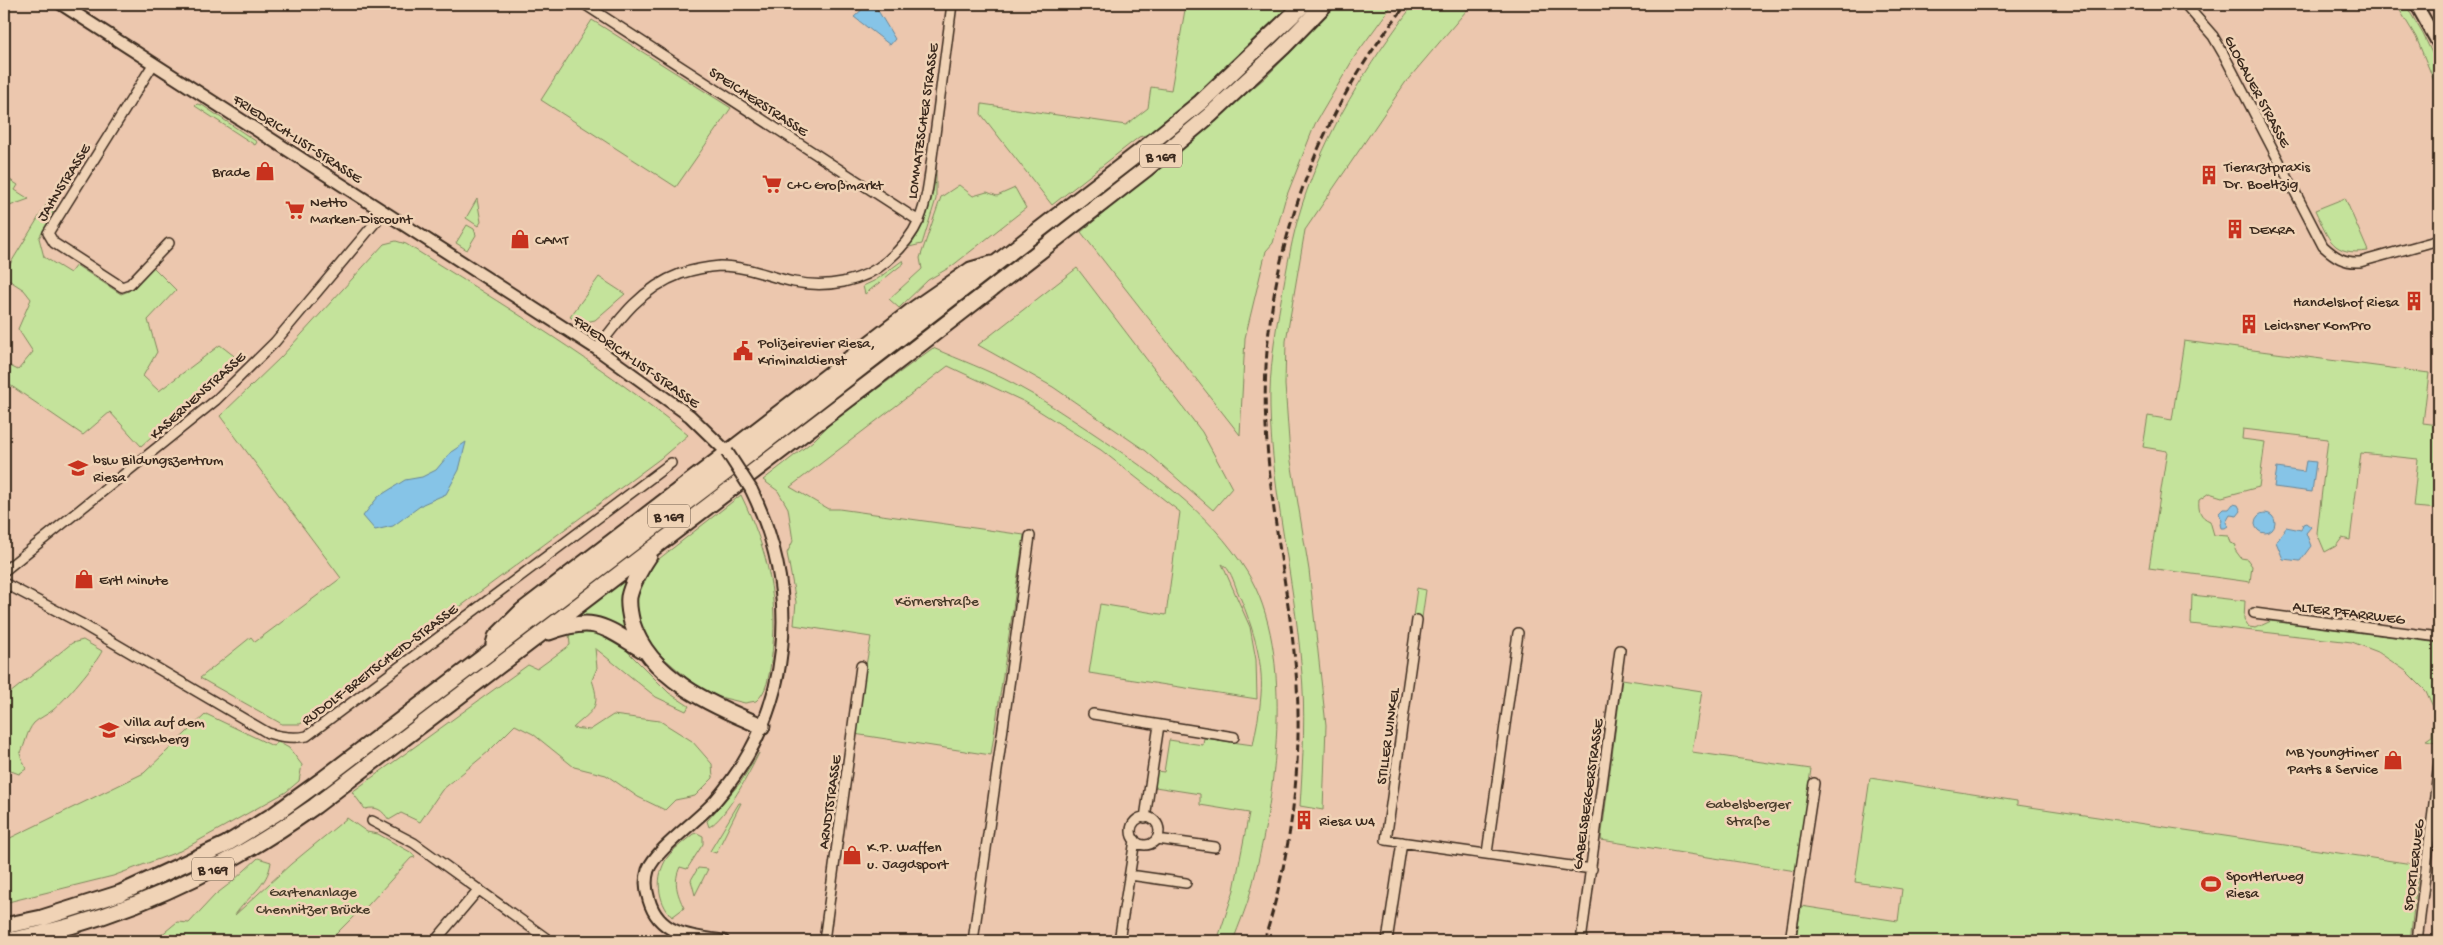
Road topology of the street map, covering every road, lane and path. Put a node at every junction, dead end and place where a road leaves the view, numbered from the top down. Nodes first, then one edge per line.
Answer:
1 (61, 4) edge
2 (584, 4) edge
3 (952, 4) edge
4 (1304, 4) edge
5 (1325, 4) edge
6 (2185, 4) edge
7 (2416, 4) edge
8 (2439, 45) edge
9 (154, 63) junction
10 (384, 212) junction
11 (919, 221) junction
12 (2439, 240) edge
13 (170, 243) dead end
14 (1001, 261) junction
15 (597, 349) junction
16 (727, 452) junction
17 (671, 463) dead end
18 (1030, 536) dead end
19 (654, 548) junction
20 (4, 572) edge
21 (4, 583) edge
22 (2254, 613) dead end
23 (1417, 620) dead end
24 (1518, 633) dead end
25 (536, 637) junction
26 (2439, 637) edge
27 (1620, 650) dead end
28 (492, 651) junction
29 (644, 651) junction
30 (861, 666) dead end
31 (1093, 714) dead end
32 (1159, 725) junction
33 (762, 726) junction
34 (1234, 737) dead end
35 (2439, 763) edge
36 (1814, 783) dead end
37 (1145, 818) junction
38 (372, 821) dead end
39 (1157, 839) junction
40 (1135, 840) junction
41 (1402, 842) junction
42 (1215, 847) dead end
43 (1487, 853) junction
44 (1592, 869) junction
45 (1130, 876) junction
46 (1186, 883) dead end
47 (479, 889) junction
48 (4, 926) edge
49 (674, 937) edge
50 (6, 941) edge
51 (435, 941) edge
52 (550, 941) edge
53 (722, 941) edge
54 (824, 941) edge
55 (972, 941) edge
56 (1120, 941) edge
57 (1387, 941) edge
58 (1581, 941) edge
59 (1790, 941) edge
60 (2418, 941) edge

1 - 9 street, FRIEDRICH-LIST-STRASSE
2 - 11 street, SPEICHERSTRASSE
3 - 11 street, LOMMATZSCHER STRASSE
4 - 14 highway, B 169
5 - 19 highway, B 169
6 - 12 street, GLOGAUER STRASSE
7 - 8 street
9 - 10 street, FRIEDRICH-LIST-STRASSE
9 - 13 street, JAHNSTRASSE
10 - 15 street, FRIEDRICH-LIST-STRASSE
10 - 20 street, KASERNENSTRASSE
11 - 15 street, LOMMATZSCHER STRASSE
14 - 16 highway
14 - 28 highway, B 169
15 - 16 street, FRIEDRICH-LIST-STRASSE
16 - 28 highway
16 - 33 street, FRIEDRICH-LIST-STRASSE, bridge
17 - 21 street, RUDOLF-BREITSCHEID-STRASSE
18 - 55 street
19 - 25 highway, B 169
19 - 29 highway
22 - 26 street, ALTER PFARRWEG
23 - 41 street, STILLER WINKEL
24 - 43 street
25 - 29 highway
25 - 50 highway, B 169
27 - 44 street, GABELSBERGERSTRASSE
28 - 48 highway, B 169
29 - 33 highway
30 - 54 street, ARNDTSTRASSE
31 - 32 street
32 - 34 street
32 - 37 street
33 - 49 street, FRIEDRICH-LIST-STRASSE
35 - 60 street, SPORTLERWEG
36 - 59 street
37 - 39 street
37 - 40 street
38 - 47 street
39 - 40 street
39 - 42 street
40 - 45 street
41 - 43 street, STILLER WINKEL
41 - 57 street
43 - 44 street, STILLER WINKEL
44 - 58 street, GABELSBERGERSTRASSE
45 - 46 street
45 - 56 street
47 - 51 street
47 - 52 street
49 - 53 street

